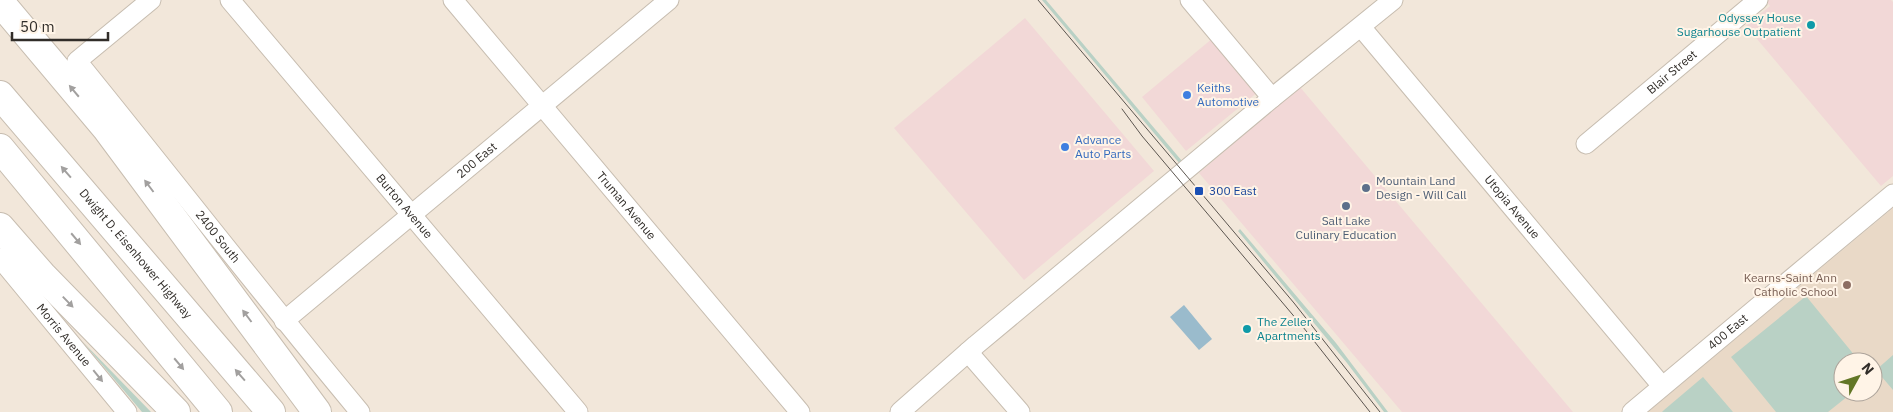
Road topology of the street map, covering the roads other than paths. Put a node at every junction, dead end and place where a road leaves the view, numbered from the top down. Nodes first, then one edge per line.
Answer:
1 (150, 0) edge
2 (230, 0) edge
3 (453, 0) edge
4 (669, 0) edge
5 (1190, 0) edge
6 (1393, 0) edge
7 (1758, 0) edge
8 (0, 2) edge
9 (1361, 27) junction
10 (0, 95) edge
11 (1272, 98) junction
12 (542, 106) junction
13 (1586, 144) dead end
14 (0, 148) edge
15 (1893, 194) edge
16 (411, 215) junction
17 (0, 227) edge
18 (0, 258) edge
19 (284, 321) junction
20 (968, 352) junction
21 (1662, 386) junction
22 (127, 412) edge
23 (176, 412) edge
24 (218, 412) edge
25 (271, 412) edge
26 (317, 412) edge
27 (360, 412) edge
28 (578, 412) edge
29 (800, 412) edge
30 (900, 412) edge
31 (1020, 412) edge
32 (1632, 412) edge

1 - 19 street, 2400 South
2 - 16 street, Burton Avenue
3 - 12 street, Truman Avenue
4 - 12 street, 200 East
5 - 11 street
6 - 9 street
7 - 13 street, Blair Street
26 -> 8 highway
9 - 11 street
9 - 21 street, Utopia Avenue
25 -> 10 highway, Dwight D. Eisenhower Highway
11 - 20 street
12 - 16 street, 200 East
12 - 29 street, Truman Avenue
14 -> 24 highway
15 - 21 street, 400 East
16 - 19 street, 200 East
16 - 28 street, Burton Avenue
17 -> 23 highway
18 -> 22 street, Morris Avenue
19 - 27 street, 2400 South
20 - 30 street
20 - 31 street
21 - 32 street, 400 East

